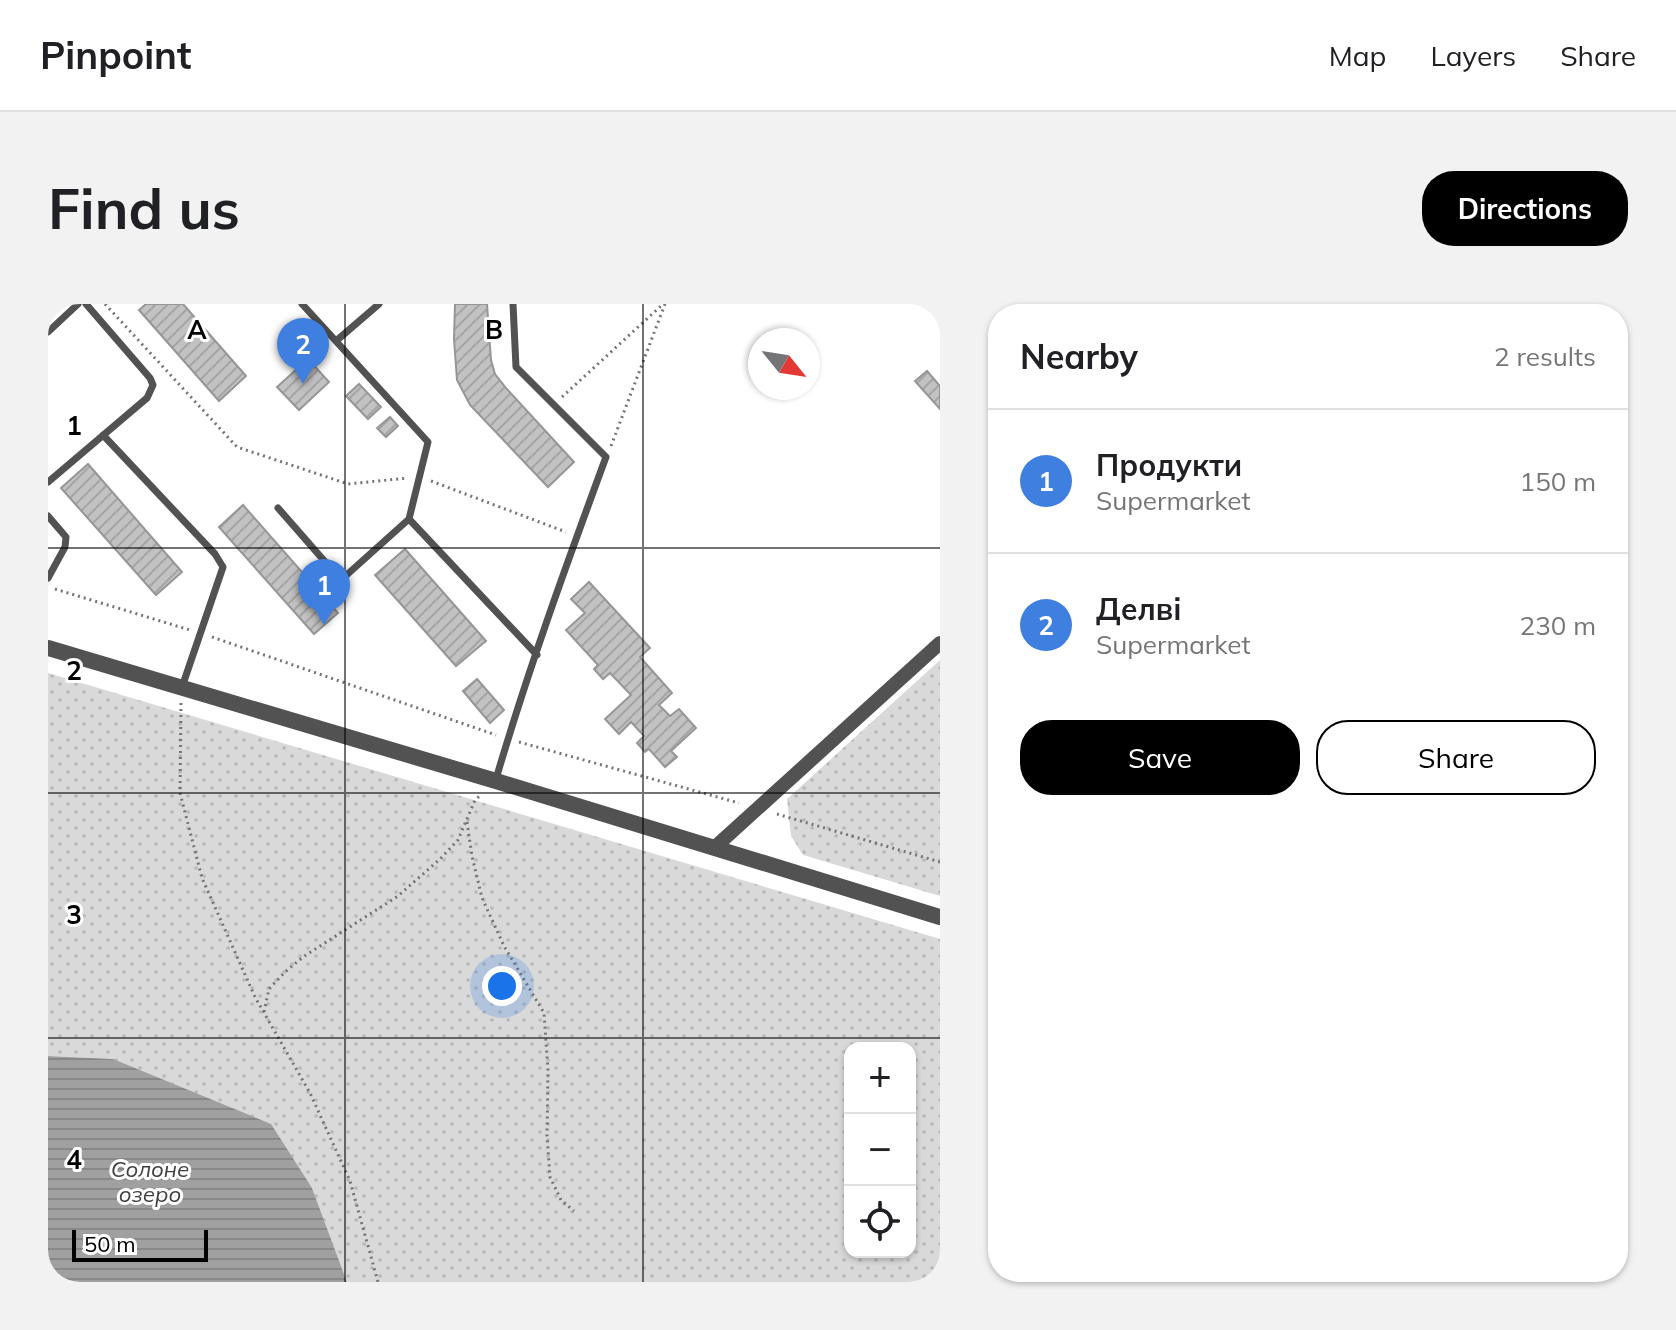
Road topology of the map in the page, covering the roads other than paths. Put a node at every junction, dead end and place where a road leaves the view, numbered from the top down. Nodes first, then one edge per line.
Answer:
1 (78, 304) edge
2 (86, 304) edge
3 (302, 304) edge
4 (379, 304) edge
5 (513, 304) edge
6 (48, 332) edge
7 (336, 341) junction
8 (103, 435) junction
9 (48, 482) edge
10 (278, 508) dead end
11 (48, 516) edge
12 (409, 519) junction
13 (48, 578) edge
14 (940, 643) edge
15 (48, 648) edge
16 (537, 655) junction
17 (182, 688) junction
18 (496, 781) junction
19 (714, 848) junction
20 (940, 917) edge

1 - 6 lane
2 - 8 lane
3 - 7 lane
4 - 7 lane
5 - 16 lane
7 - 12 lane
8 - 9 lane
8 - 17 lane
10 - 12 lane
11 - 13 lane
12 - 16 lane
14 - 19 street
15 - 17 street
16 - 18 lane
17 - 18 street
18 - 19 street
19 - 20 street

